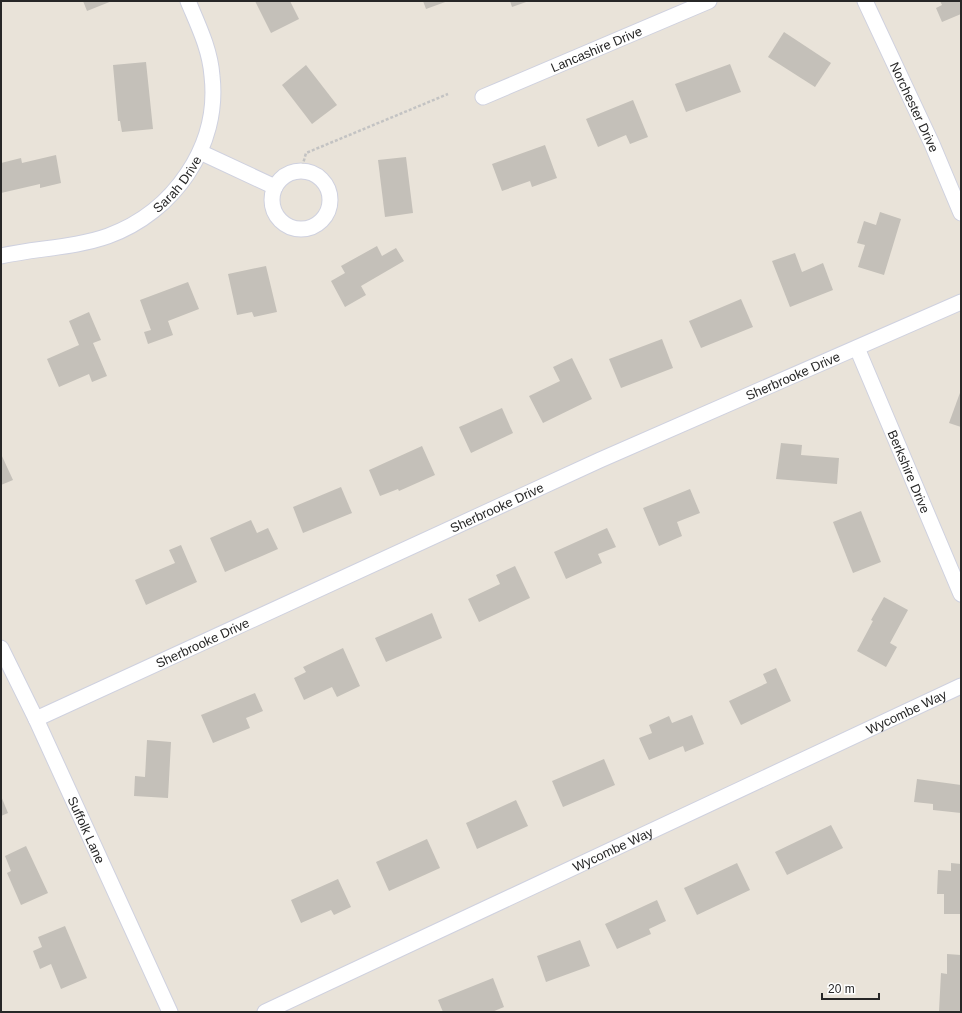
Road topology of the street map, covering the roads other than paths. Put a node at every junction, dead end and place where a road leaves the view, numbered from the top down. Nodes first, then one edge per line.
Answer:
1 (188, 1) edge
2 (709, 1) edge
3 (865, 1) edge
4 (483, 97) dead end
5 (200, 152) junction
6 (275, 187) junction
7 (961, 213) edge
8 (1, 256) edge
9 (961, 302) edge
10 (857, 348) junction
11 (961, 594) edge
12 (1, 648) edge
13 (961, 686) edge
14 (36, 719) junction
15 (170, 1012) edge
16 (265, 1012) edge

1 - 5 street, Sarah Drive
2 - 4 street, Lancashire Drive
3 - 7 street, Norchester Drive
5 - 6 street
5 - 8 street, Sarah Drive
6 - 6 street
9 - 10 street, Sherbrooke Drive
10 - 11 street, Berkshire Drive
10 - 14 street, Sherbrooke Drive
12 - 14 street, Suffolk Lane
13 - 16 street, Wycombe Way
14 - 15 street, Suffolk Lane

